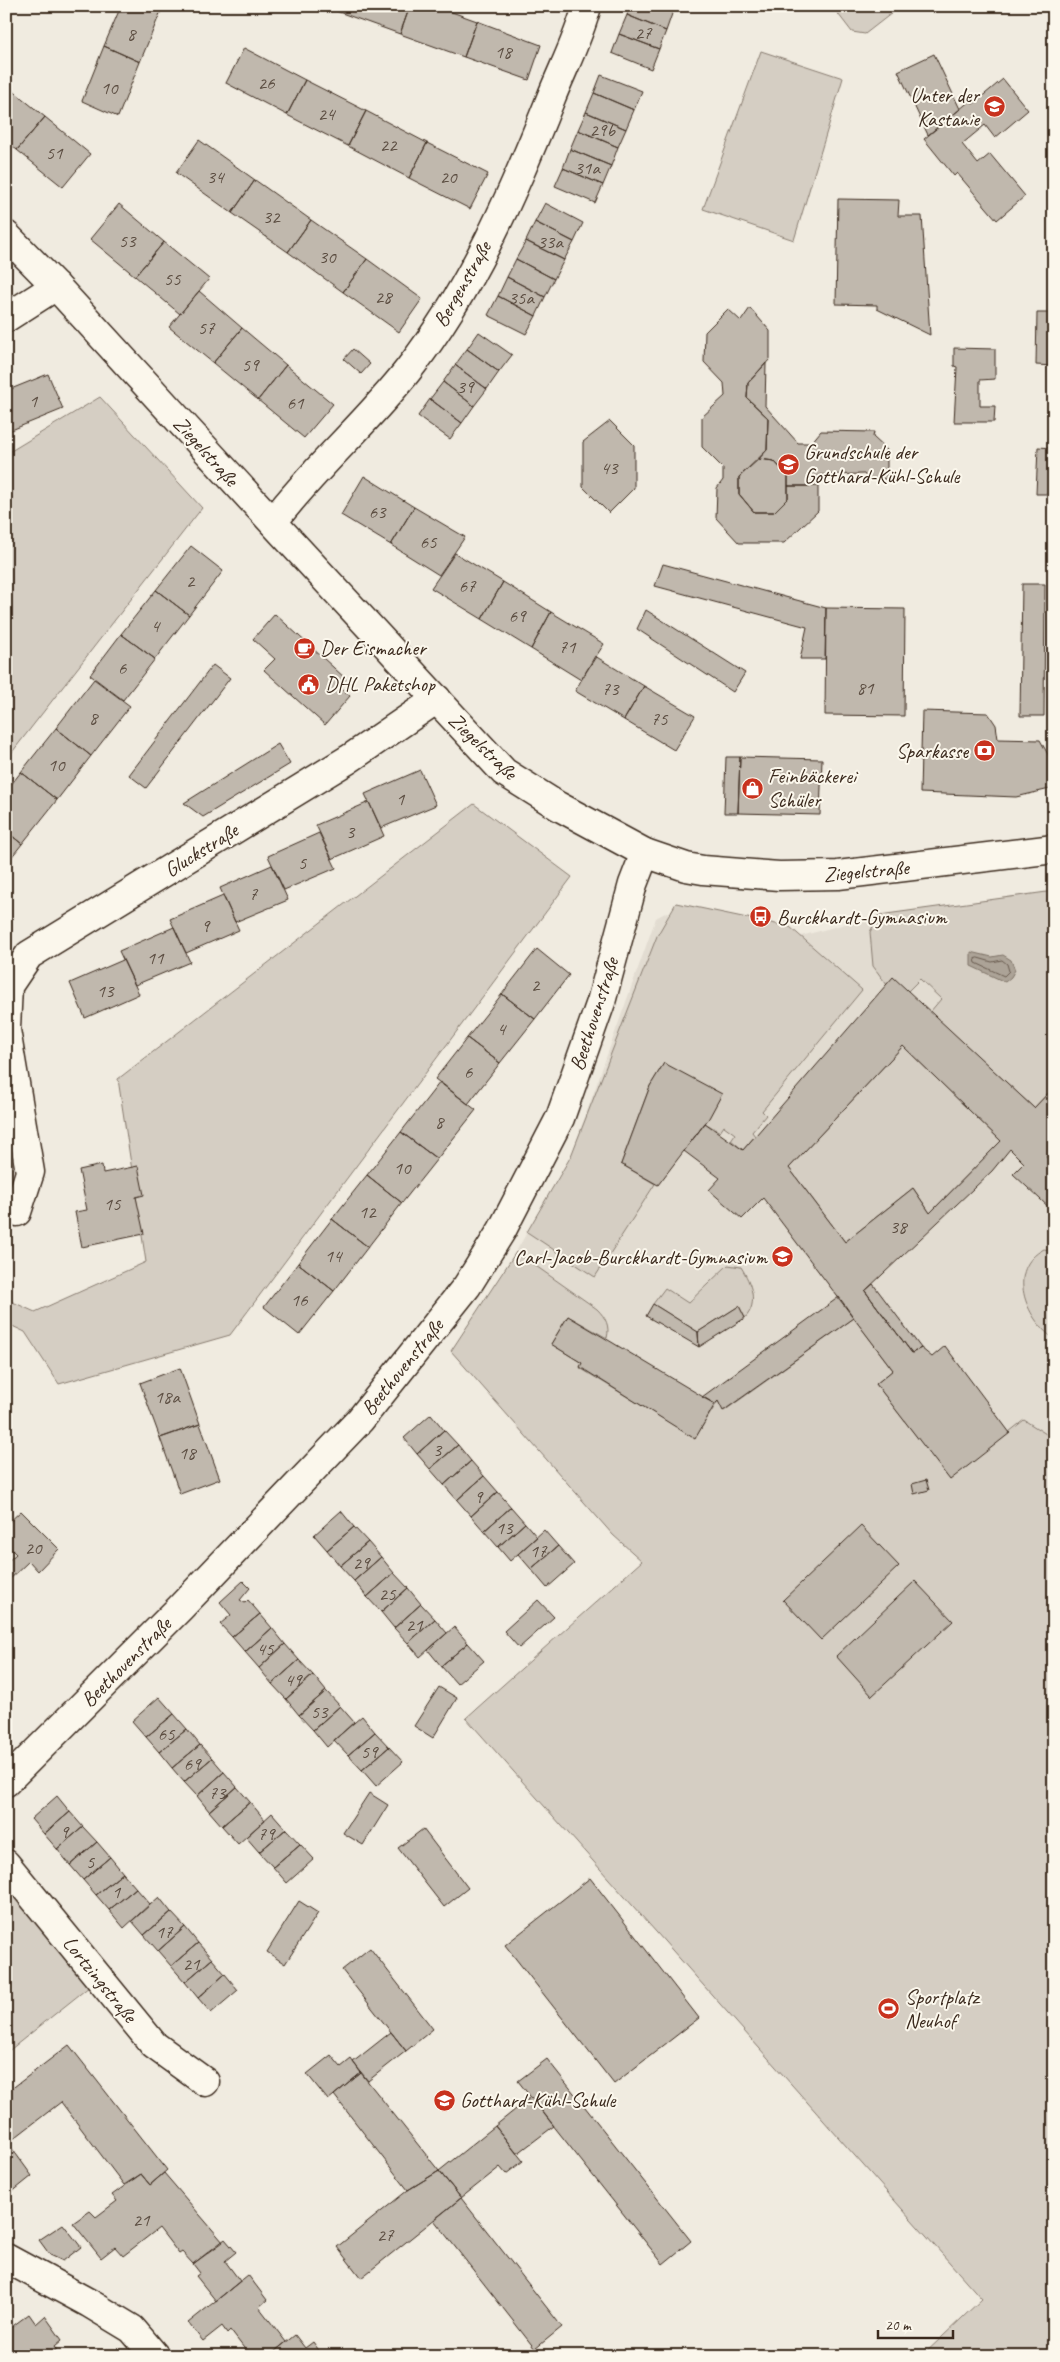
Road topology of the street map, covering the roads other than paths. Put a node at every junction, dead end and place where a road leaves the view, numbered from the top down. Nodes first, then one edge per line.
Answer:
1 (581, 8) edge
2 (6, 235) edge
3 (56, 286) junction
4 (6, 318) edge
5 (273, 522) junction
6 (437, 699) junction
7 (1054, 849) edge
8 (645, 854) junction
9 (6, 1029) edge
10 (17, 1212) dead end
11 (6, 1782) edge
12 (6, 1864) edge
13 (205, 2082) dead end
14 (6, 2258) edge
15 (155, 2356) edge

1 - 5 street, Bergenstraße
2 - 3 street, Ziegelstraße
3 - 4 street
3 - 5 street, Ziegelstraße
5 - 6 street, Ziegelstraße
6 - 8 street, Ziegelstraße
6 - 9 street, Gluckstraße
7 - 8 street, Ziegelstraße
8 - 11 street, Beethovenstraße
9 - 10 street, Gluckstraße
12 - 13 street, Lortzingstraße
14 - 15 street

